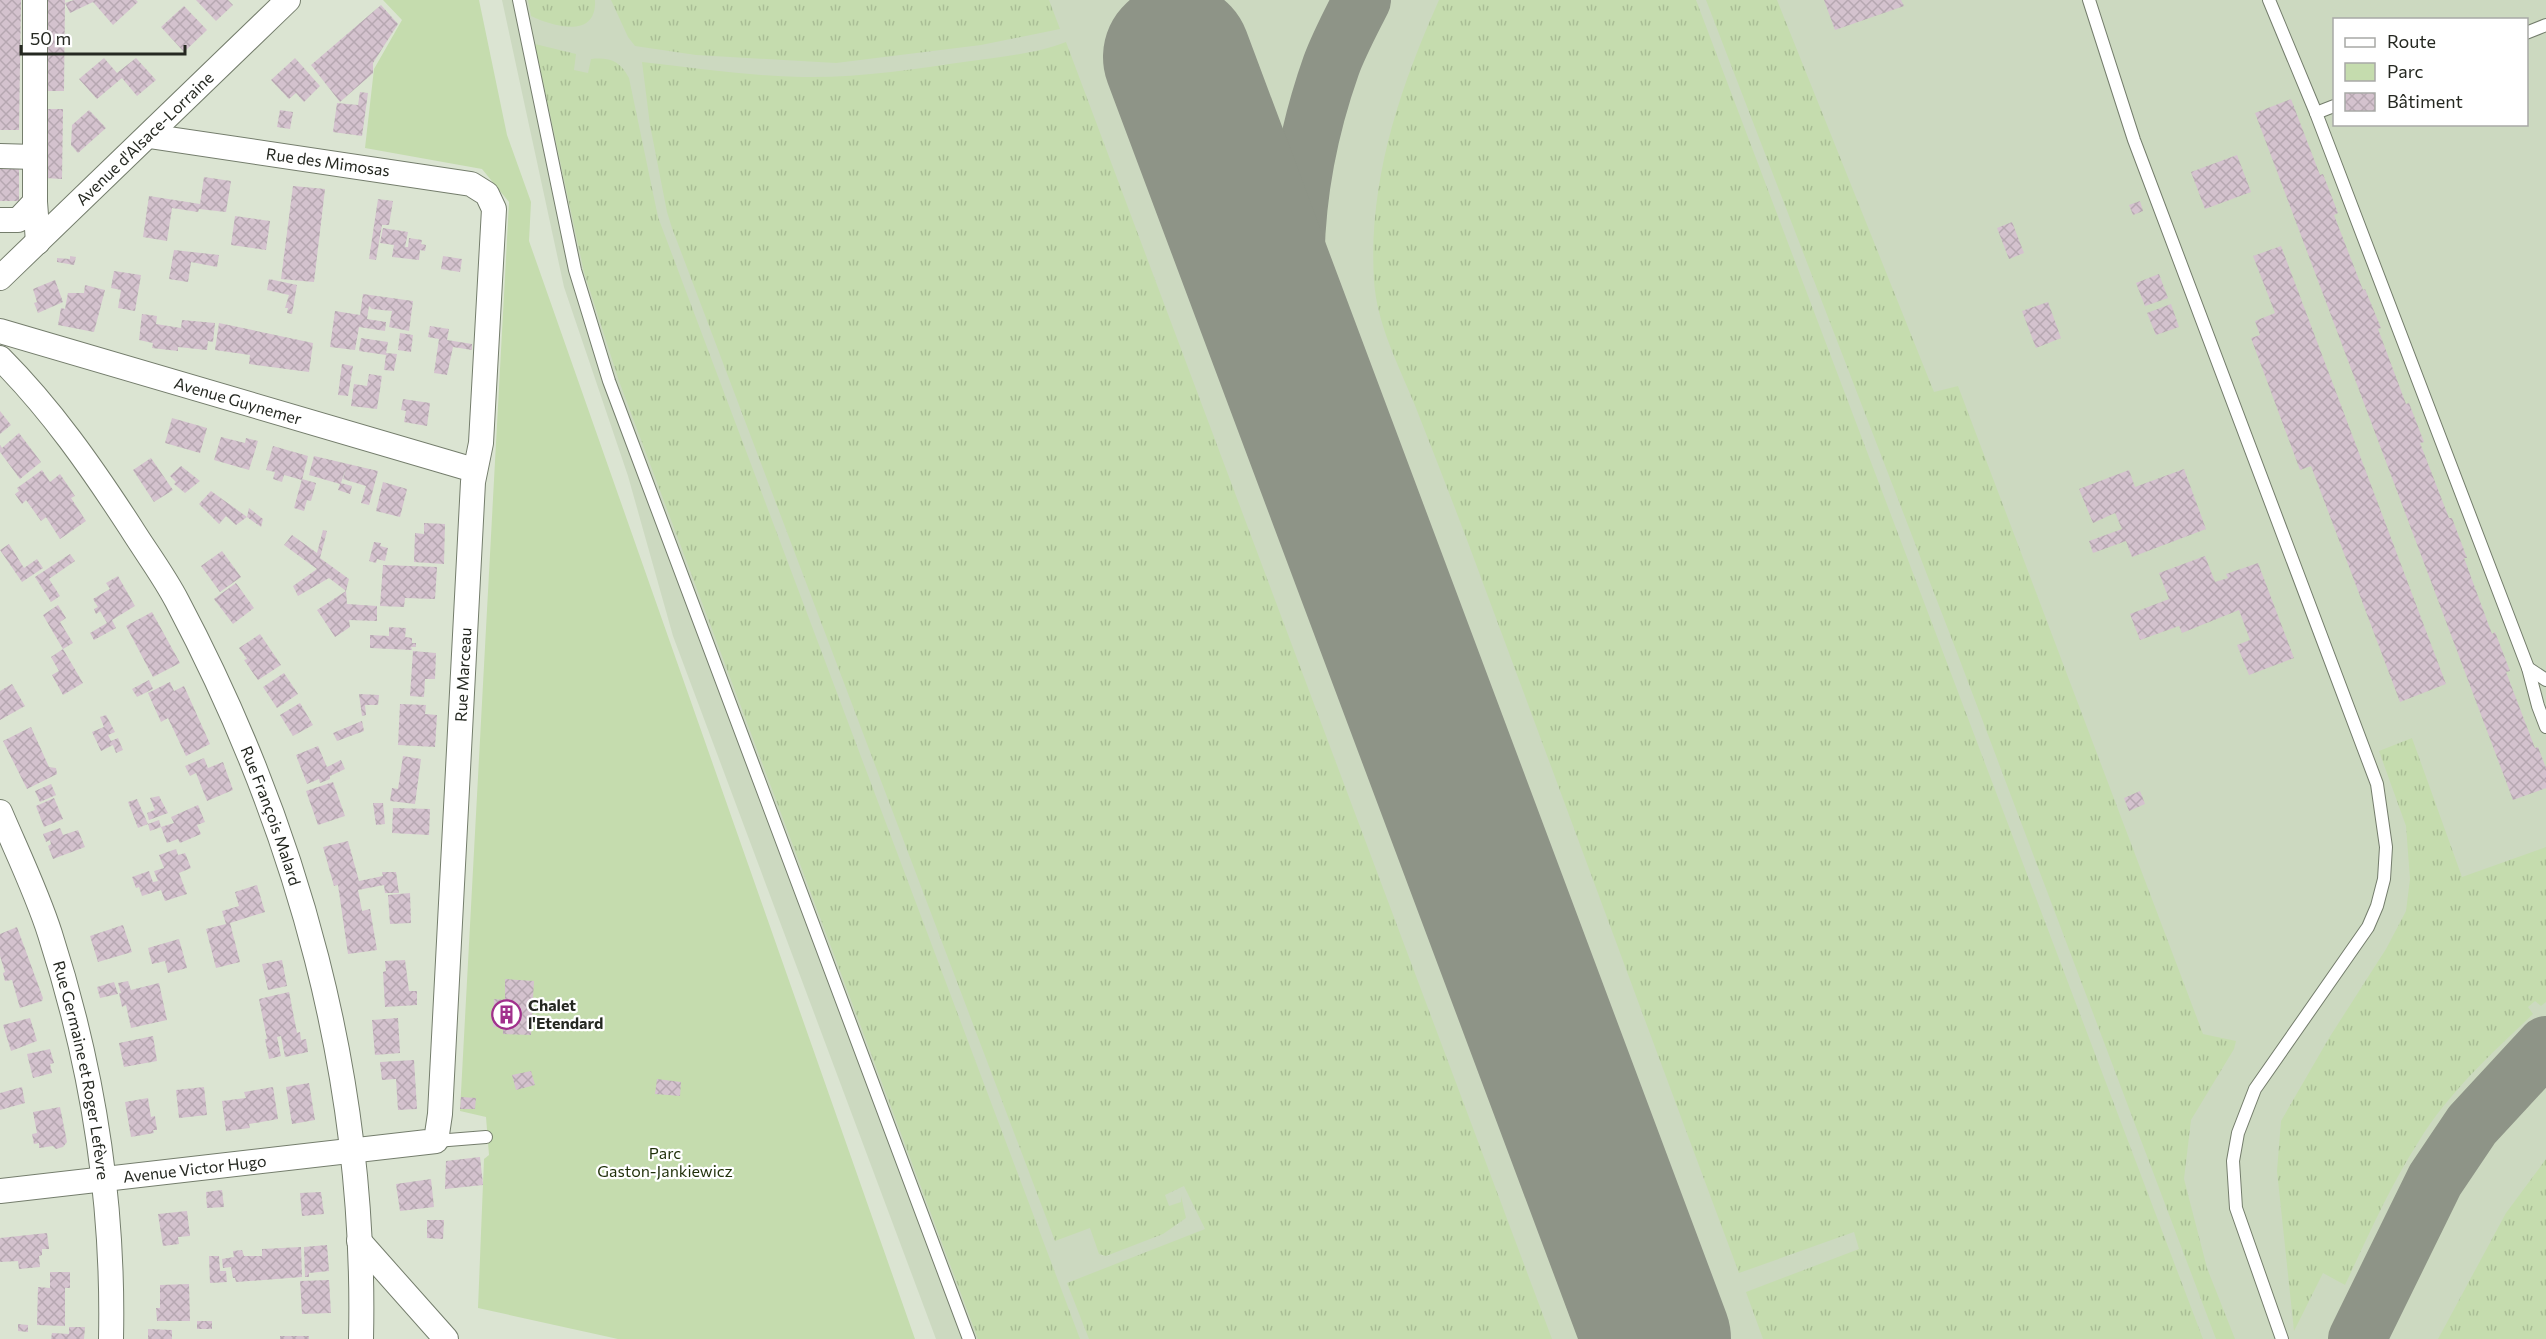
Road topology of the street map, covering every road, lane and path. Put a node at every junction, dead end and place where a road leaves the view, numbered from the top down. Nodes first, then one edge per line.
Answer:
1 (35, 0) edge
2 (288, 0) edge
3 (519, 0) edge
4 (2089, 0) edge
5 (2269, 0) edge
6 (2546, 26) edge
7 (2528, 32) edge
8 (2333, 106) edge
9 (2316, 112) junction
10 (149, 136) junction
11 (0, 156) edge
12 (35, 157) junction
13 (35, 202) junction
14 (494, 209) joint
15 (0, 220) edge
16 (38, 242) junction
17 (0, 278) edge
18 (0, 330) edge
19 (0, 358) edge
20 (474, 470) junction
21 (2528, 668) junction
22 (2546, 681) edge
23 (2546, 727) edge
24 (0, 812) edge
25 (486, 1137) dead end
26 (436, 1141) junction
27 (353, 1150) junction
28 (104, 1178) junction
29 (0, 1191) edge
30 (359, 1241) junction
31 (111, 1339) edge
32 (361, 1339) edge
33 (446, 1339) edge
34 (969, 1339) edge
35 (2282, 1339) edge

1 - 12 street
2 - 10 street, Avenue d'Alsace-Lorraine
3 - 34 lane
4 - 35 lane
5 - 9 lane
6 - 7 lane
8 - 9 lane
9 - 21 lane
10 - 14 street, Rue des Mimosas
10 - 16 street, Avenue d'Alsace-Lorraine
11 - 12 street
12 - 13 street
13 - 15 street
13 - 16 street
14 - 20 street, Rue Marceau
16 - 17 street, Avenue d'Alsace-Lorraine
18 - 20 street, Avenue Guynemer
19 - 27 street, Rue François Malard
20 - 26 street, Rue Marceau
21 - 22 lane
21 - 23 lane
24 - 28 street, Rue Germaine et Roger Lefèvre
25 - 26 lane
26 - 27 street, Avenue Victor Hugo
27 - 28 street, Avenue Victor Hugo
27 - 30 street, Rue François Malard
28 - 29 street, Avenue Victor Hugo
28 - 31 street, Rue Germaine et Roger Lefèvre
30 - 32 street, Rue François Malard
30 - 33 street

